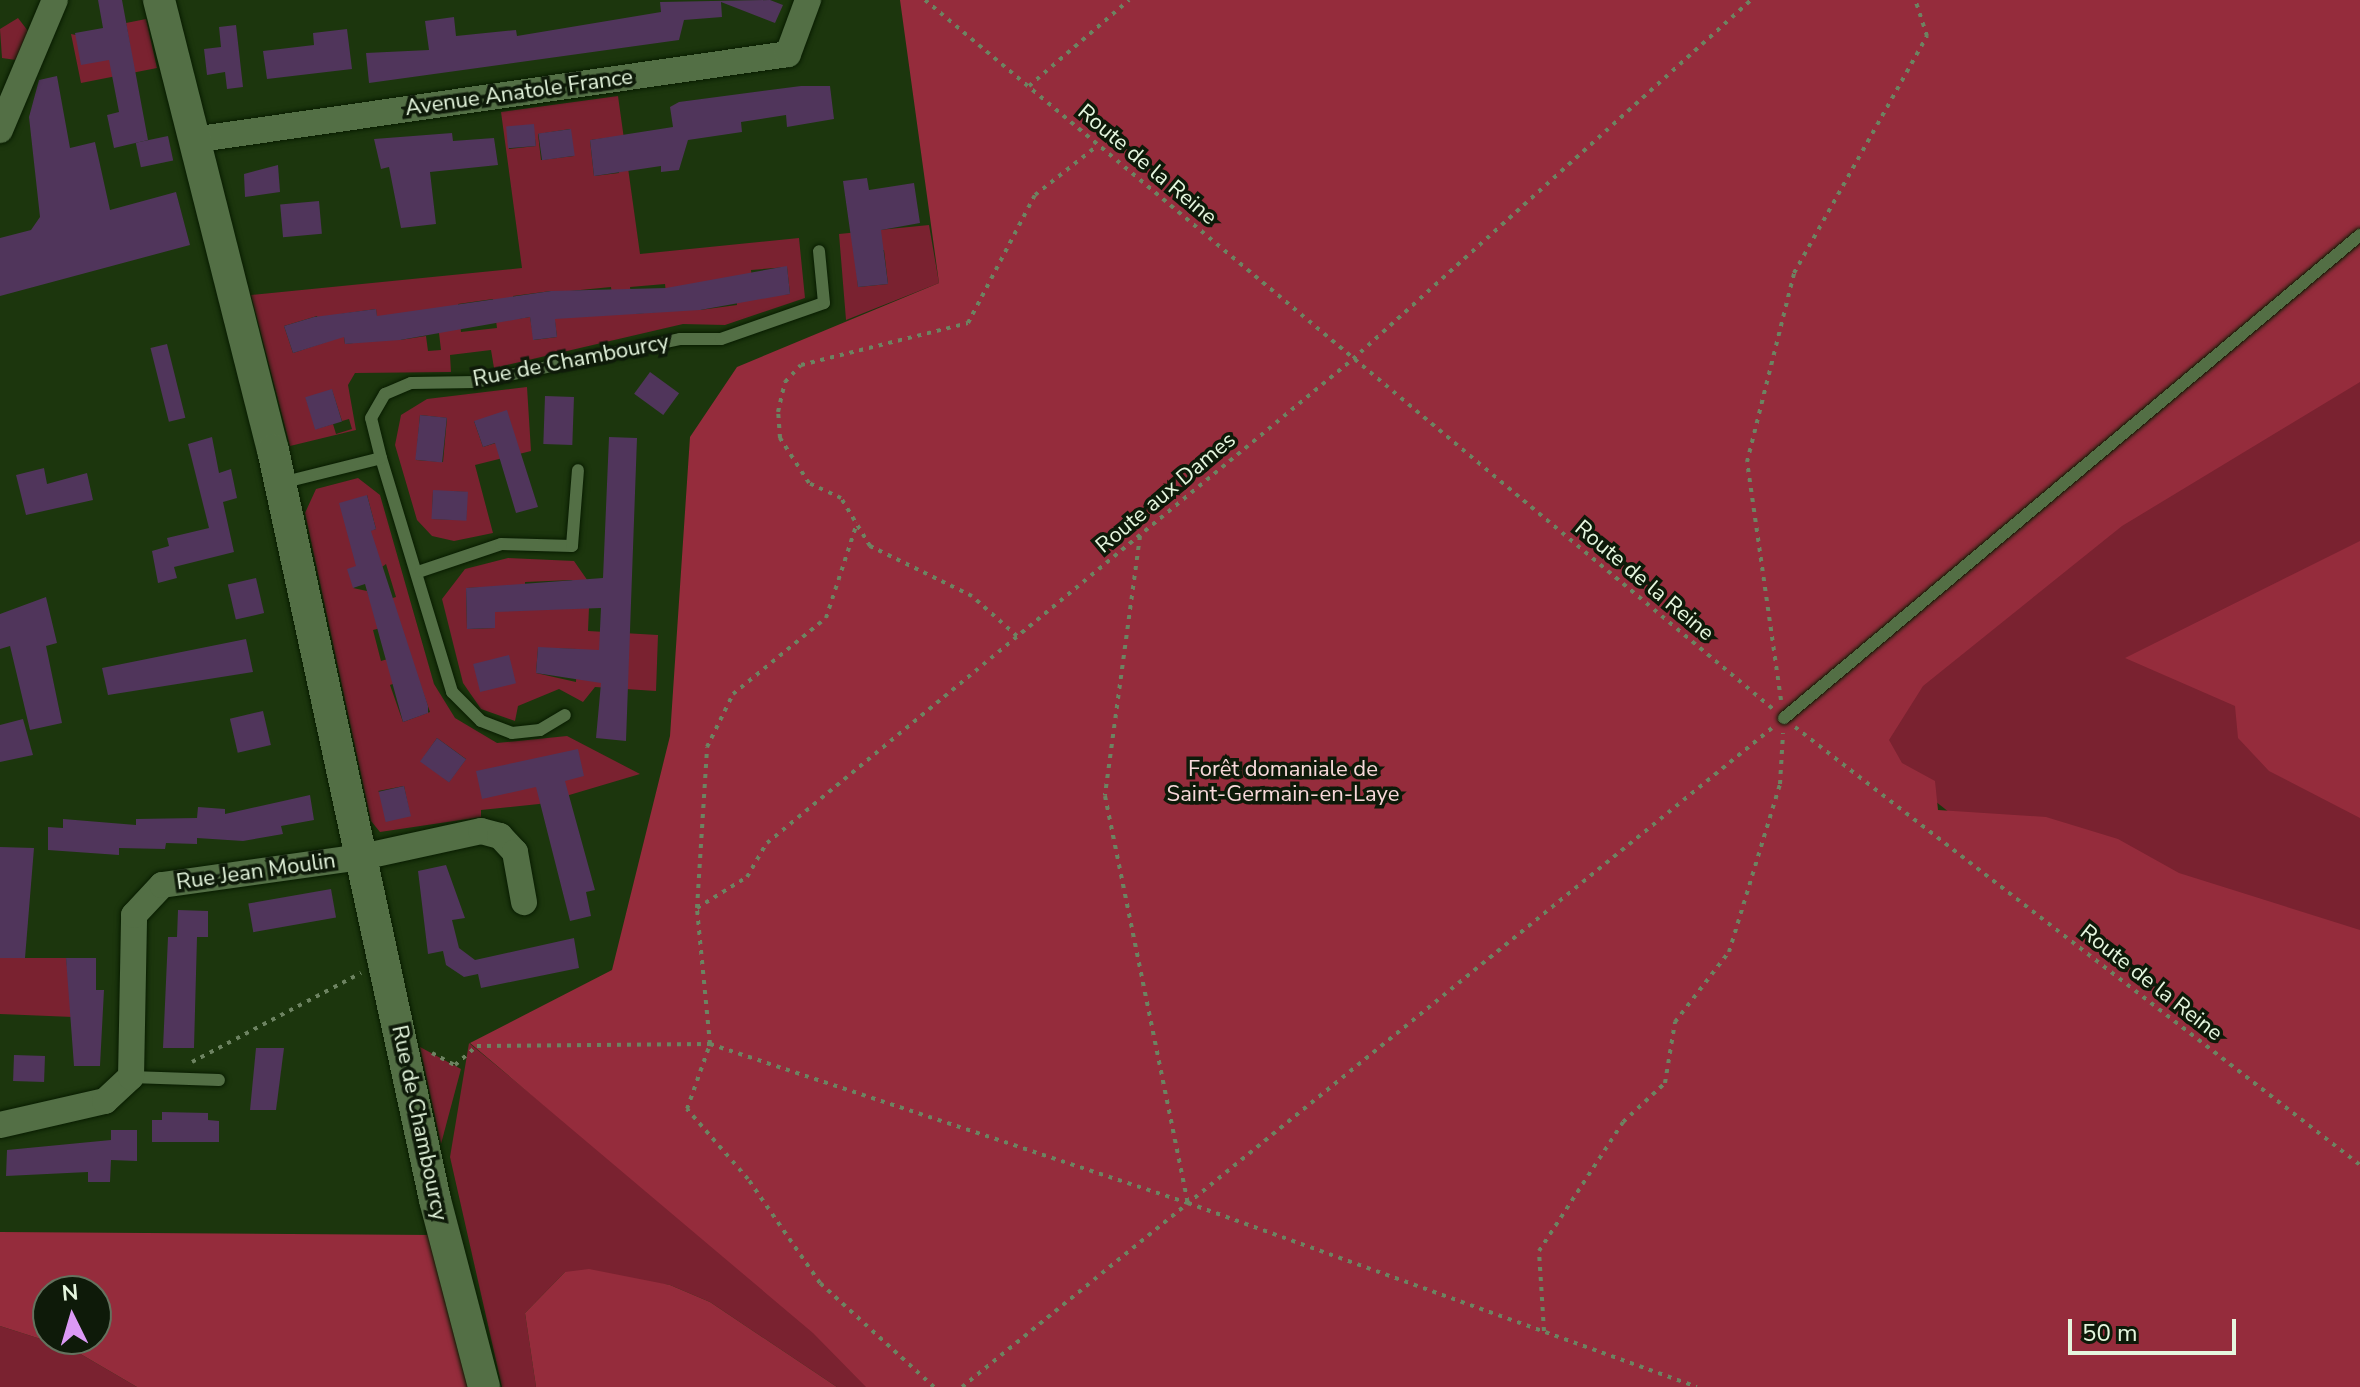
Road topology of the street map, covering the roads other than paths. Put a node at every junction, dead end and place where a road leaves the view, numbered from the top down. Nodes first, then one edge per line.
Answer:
1 (55, 0) edge
2 (159, 0) edge
3 (808, 0) edge
4 (0, 130) edge
5 (193, 140) junction
6 (2360, 235) edge
7 (819, 251) dead end
8 (381, 458) junction
9 (578, 470) dead end
10 (281, 483) junction
11 (421, 571) junction
12 (565, 715) dead end
13 (1784, 718) road end
14 (362, 857) junction
15 (524, 902) dead end
16 (131, 1077) junction
17 (219, 1080) dead end
18 (0, 1125) edge
19 (484, 1387) edge

1 - 4 street
2 - 5 street, Rue de Chambourcy
3 - 5 street, Avenue Anatole France
5 - 10 street, Rue de Chambourcy
6 - 13 lane
7 - 8 lane, Rue de Chambourcy
8 - 10 lane
8 - 11 lane
9 - 11 lane
10 - 14 street, Rue de Chambourcy
11 - 12 lane
14 - 15 street
14 - 16 street, Rue Jean Moulin
14 - 19 street, Rue de Chambourcy
16 - 17 lane
16 - 18 street

